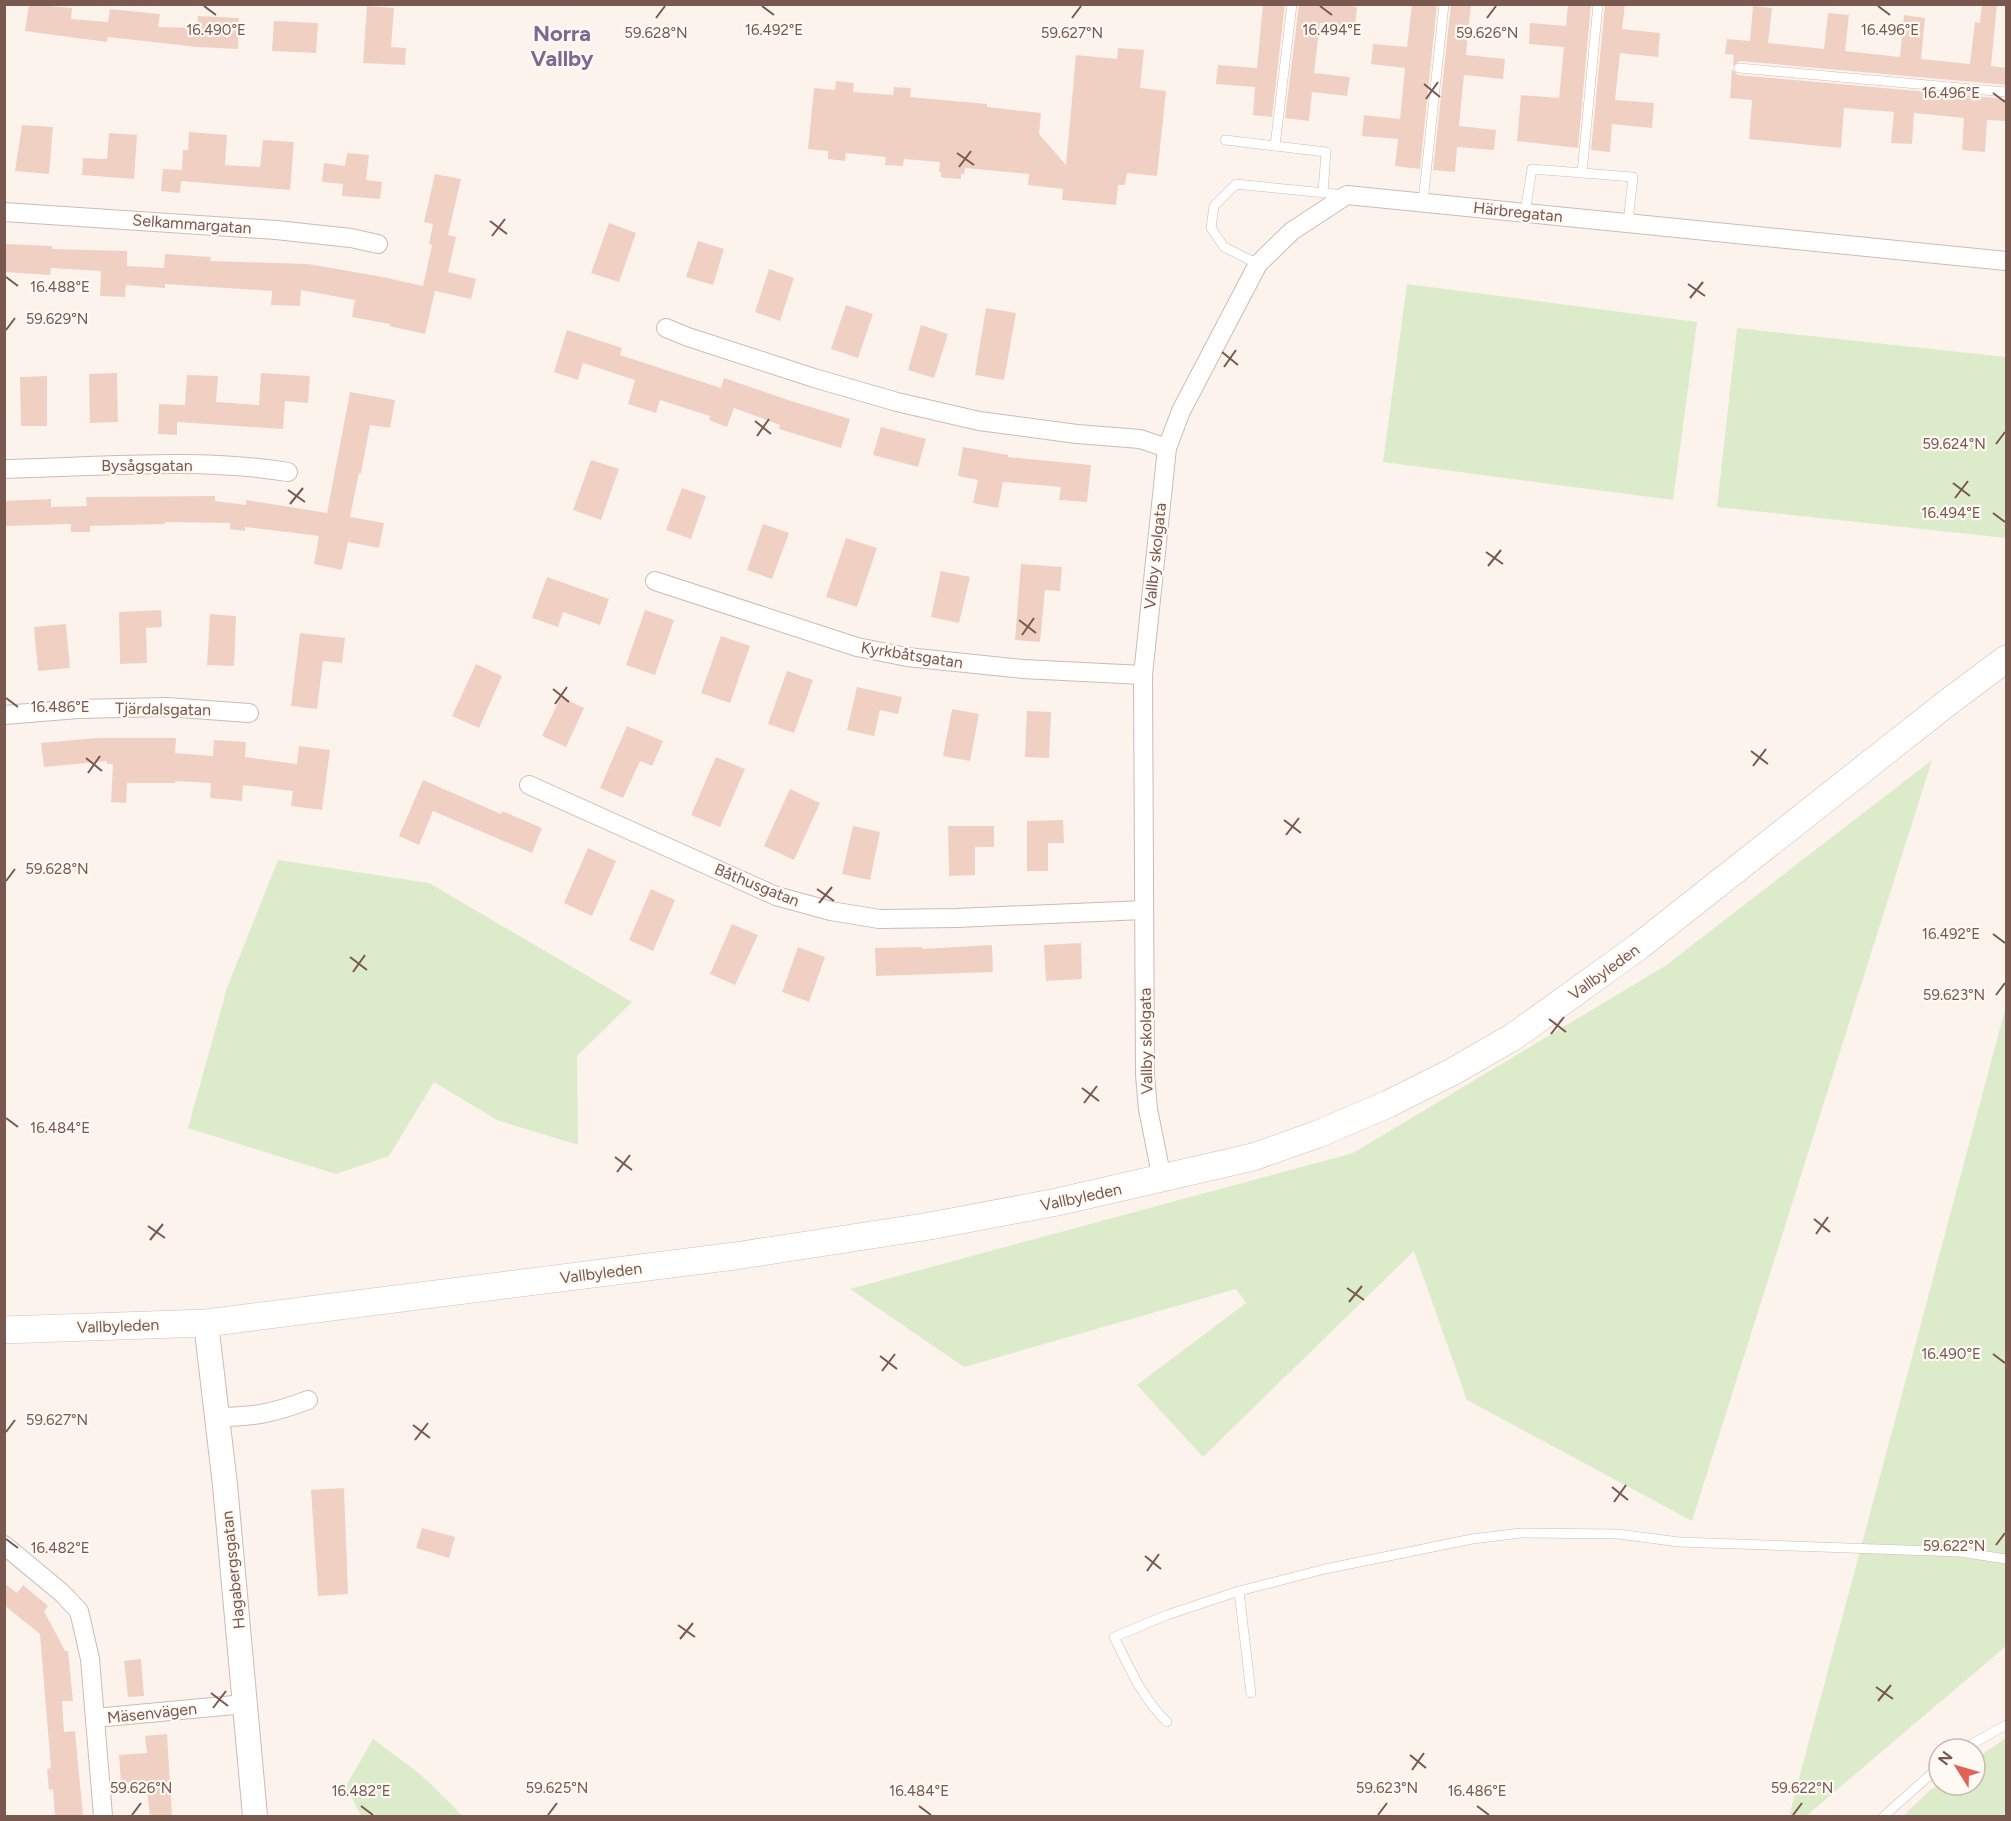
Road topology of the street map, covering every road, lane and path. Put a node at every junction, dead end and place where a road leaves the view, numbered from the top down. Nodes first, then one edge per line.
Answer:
1 (1292, 4) edge
2 (1444, 4) edge
3 (1598, 4) edge
4 (1739, 68) dead end
5 (2007, 92) edge
6 (1225, 140) dead end
7 (1275, 146) junction
8 (1582, 173) junction
9 (1323, 192) junction
10 (1347, 195) junction
11 (1422, 202) junction
12 (4, 212) edge
13 (1525, 212) junction
14 (1628, 222) junction
15 (378, 244) dead end
16 (2007, 261) edge
17 (1258, 264) junction
18 (666, 328) dead end
19 (1167, 448) junction
20 (4, 469) edge
21 (288, 472) dead end
22 (655, 581) dead end
23 (2007, 659) edge
24 (1143, 675) junction
25 (249, 712) dead end
26 (4, 715) edge
27 (529, 785) dead end
28 (1144, 910) junction
29 (1162, 1179) junction
30 (206, 1323) junction
31 (4, 1330) edge
32 (308, 1400) dead end
33 (218, 1417) junction
34 (4, 1545) edge
35 (2007, 1559) edge
36 (1239, 1591) junction
37 (1251, 1693) dead end
38 (244, 1704) junction
39 (95, 1718) junction
40 (1167, 1722) dead end
41 (2007, 1725) edge
42 (1985, 1737) edge
43 (1927, 1778) edge
44 (104, 1816) edge
45 (255, 1816) edge
46 (1884, 1816) edge

1 - 7 lane
2 - 11 lane
3 - 8 lane
4 - 5 lane
6 - 7 lane
7 - 9 lane
8 - 13 lane
8 - 14 lane
9 - 10 lane
9 - 17 lane
10 - 11 street, Härbregatan
10 - 17 street
11 - 13 street, Härbregatan
12 - 15 street, Selkammargatan
13 - 14 street, Härbregatan
14 - 16 street, Härbregatan
17 - 19 street
18 - 19 street
19 - 24 street, Vallby skolgata
20 - 21 street, Bysågsgatan
22 - 24 street, Kyrkbåtsgatan
23 - 29 main road, Vallbyleden
24 - 28 street, Vallby skolgata
25 - 26 street, Tjärdalsgatan
27 - 28 street, Båthusgatan
28 - 29 street, Vallby skolgata
29 - 30 main road, Vallbyleden
30 - 31 main road, Vallbyleden
30 - 33 street, Hagabergsgatan
32 - 33 street
33 - 38 street, Hagabergsgatan
34 - 39 street, Mäsenvägen
35 - 36 lane
36 - 37 lane
36 - 40 lane
38 - 39 street, Mäsenvägen
38 - 45 street, Hagabergsgatan
39 - 44 street, Mäsenvägen
41 - 42 lane
43 - 46 lane

